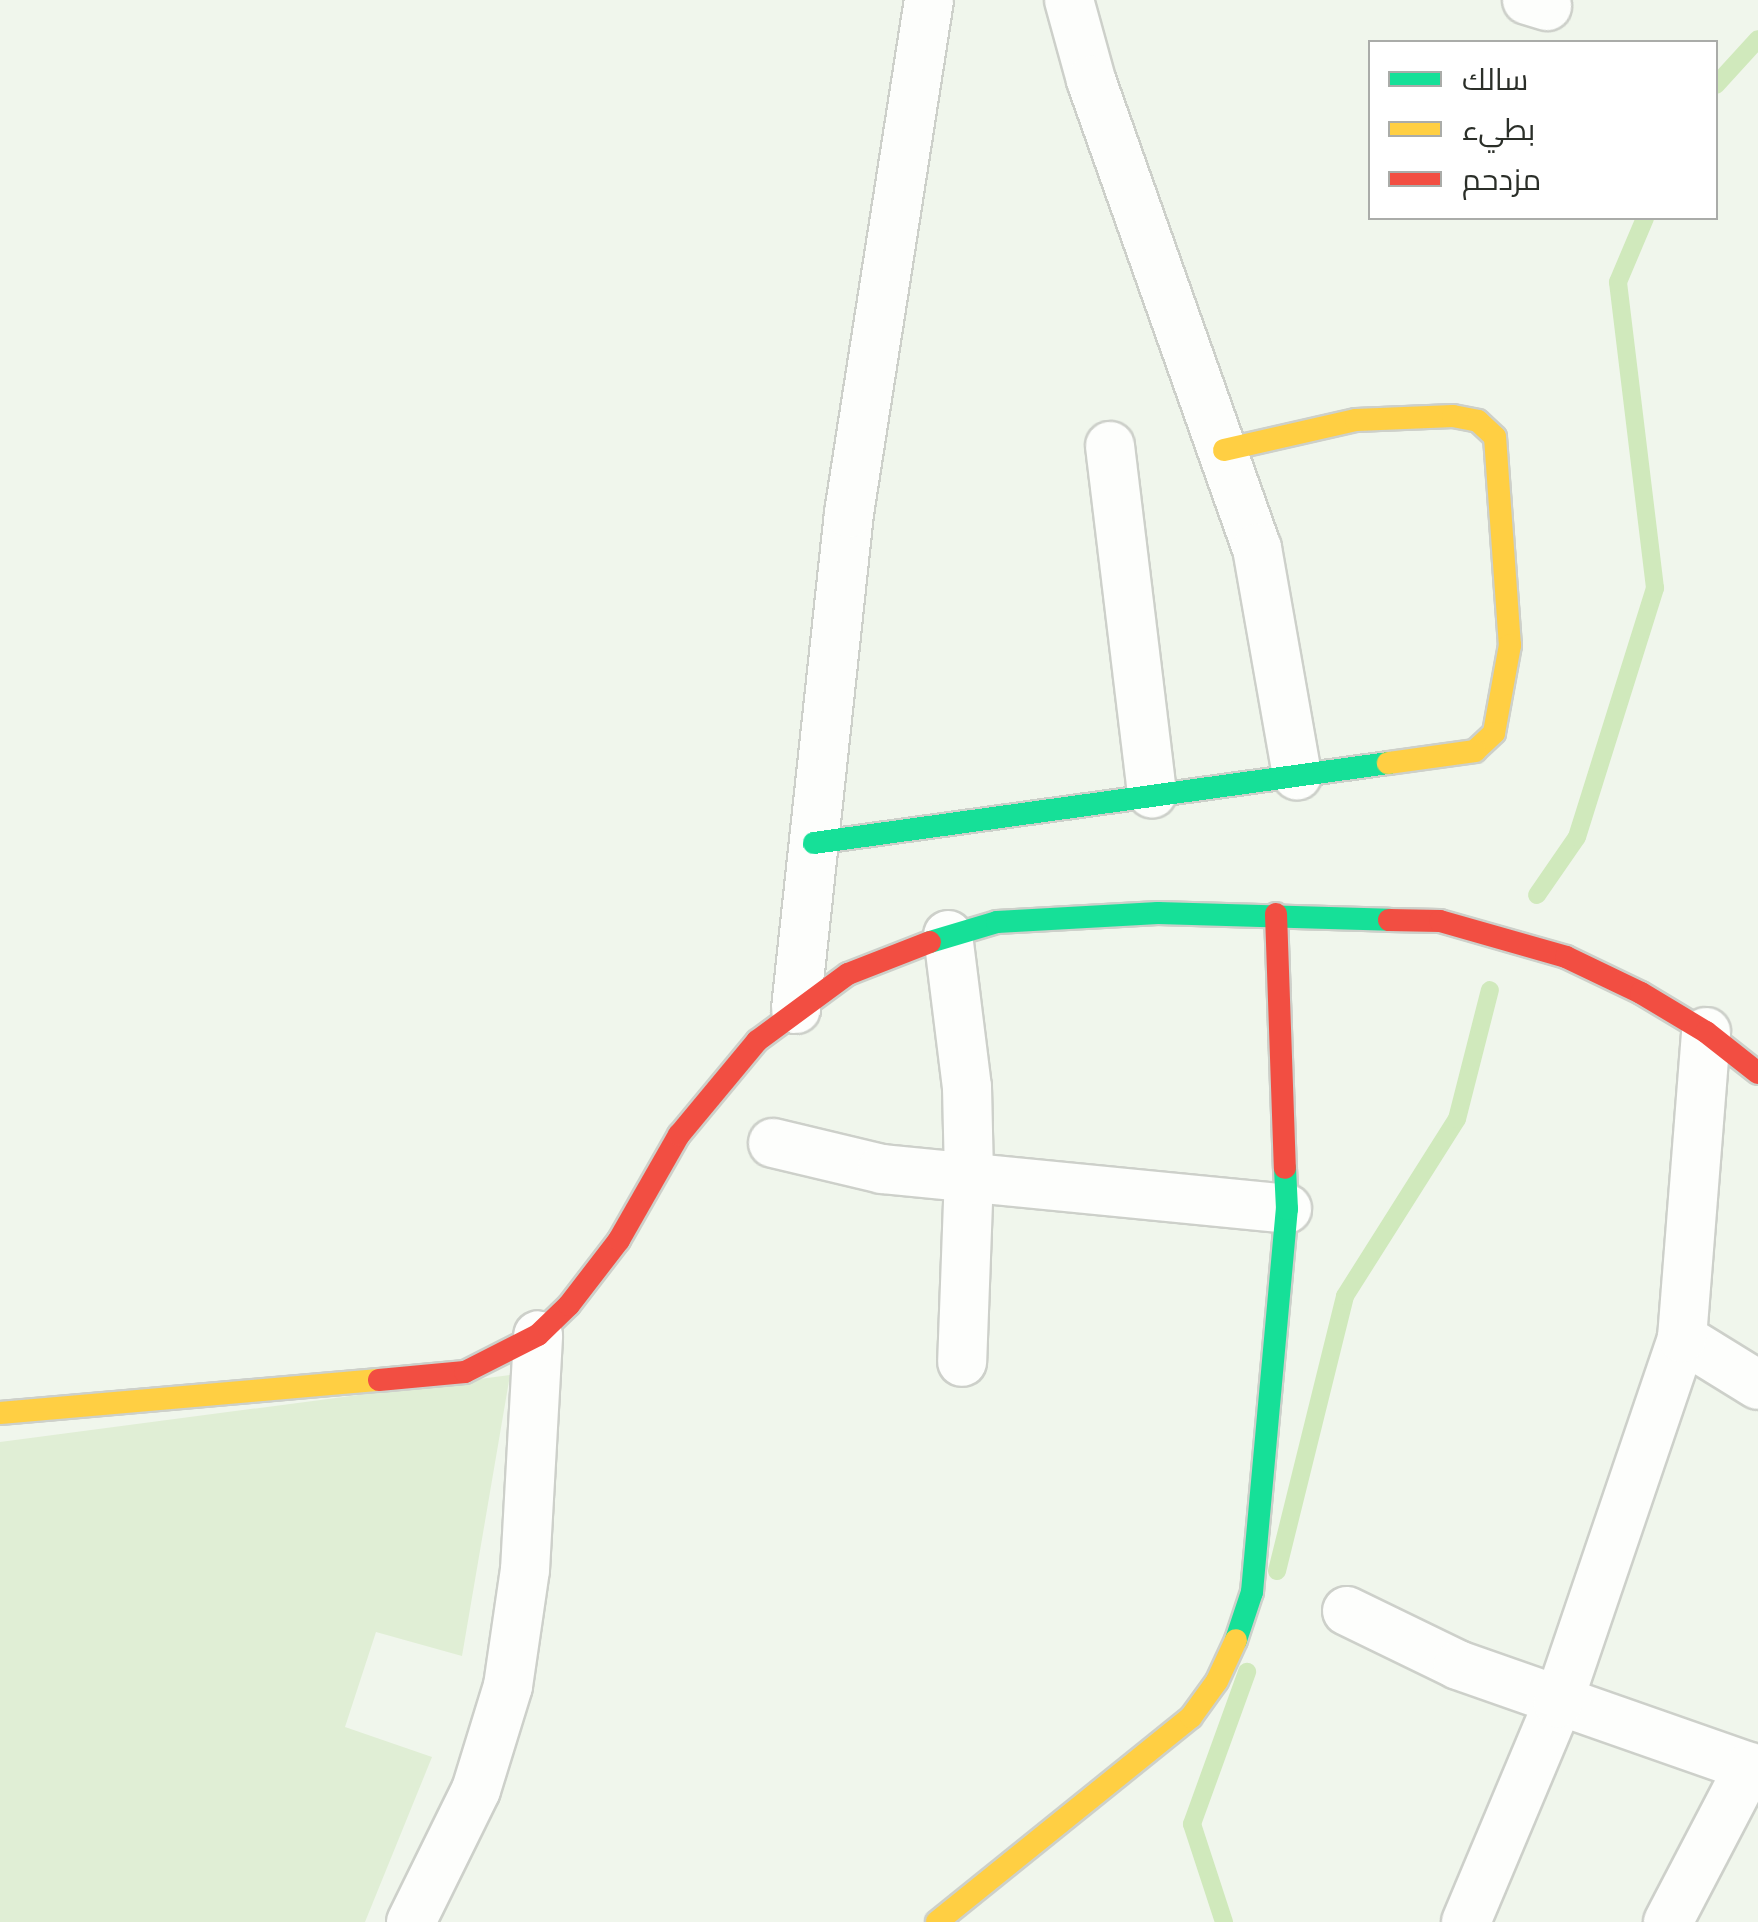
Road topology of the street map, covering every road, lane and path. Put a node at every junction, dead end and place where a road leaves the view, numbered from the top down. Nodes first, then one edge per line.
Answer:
1 (928, 0) edge
2 (1069, 0) edge
3 (1110, 446) dead end
4 (1224, 450) junction
5 (1297, 776) junction
6 (1152, 793) junction
7 (814, 844) junction
8 (1276, 914) junction
9 (948, 934) junction
10 (796, 1008) junction
11 (1706, 1032) junction
12 (1758, 1074) edge
13 (773, 1143) dead end
14 (969, 1175) junction
15 (1286, 1208) junction
16 (538, 1336) junction
17 (1682, 1338) junction
18 (962, 1362) dead end
19 (1758, 1385) edge
20 (0, 1413) edge
21 (1348, 1610) dead end
22 (1558, 1703) junction
23 (1753, 1769) edge
24 (411, 1922) edge
25 (937, 1922) edge
26 (1466, 1922) edge
27 (1668, 1922) edge

1 - 7 street
2 - 4 street
3 - 6 street
4 - 5 street
4 - 5 street
5 - 6 street
6 - 7 street
7 - 10 street
8 - 9 street
8 - 11 street
8 - 15 street
9 - 10 street
9 - 14 street
10 - 16 street
11 - 12 street
11 - 17 street
13 - 14 street
14 - 15 street
14 - 18 street
15 - 25 street
16 - 20 street
16 - 24 street
17 - 19 street
17 - 22 street
21 - 22 street
22 - 23 street
22 - 26 street
23 - 27 street

